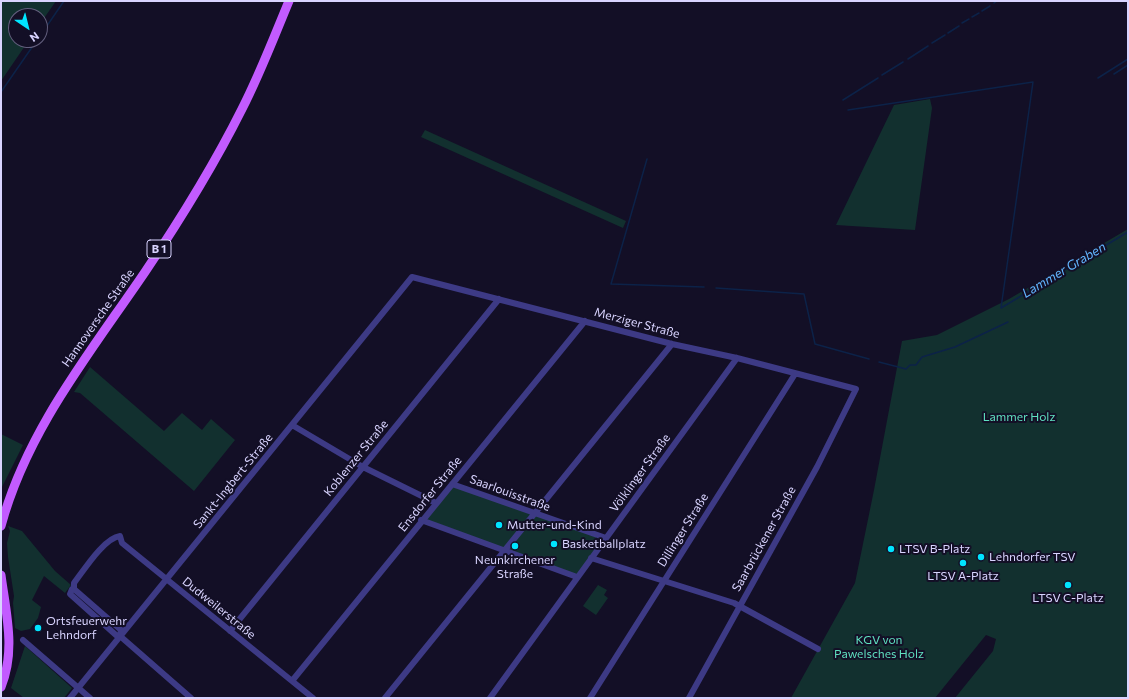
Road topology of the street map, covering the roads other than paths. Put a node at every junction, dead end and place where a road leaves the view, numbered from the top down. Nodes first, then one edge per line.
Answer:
1 (289, 1) edge
2 (412, 277) joint
3 (499, 299) junction
4 (585, 321) junction
5 (672, 344) junction
6 (737, 358) junction
7 (795, 374) junction
8 (856, 390) joint
9 (292, 425) junction
10 (363, 466) junction
11 (452, 484) junction
12 (436, 503) junction
13 (533, 513) junction
14 (421, 520) junction
15 (1, 526) edge
16 (606, 538) junction
17 (504, 551) junction
18 (591, 558) junction
19 (1, 575) edge
20 (577, 577) junction
21 (166, 579) junction
22 (664, 580) junction
23 (3, 597) edge
24 (739, 606) junction
25 (230, 631) junction
26 (120, 636) junction
27 (23, 640) dead end
28 (818, 649) dead end
29 (292, 682) junction
30 (1, 687) edge
31 (78, 688) junction
32 (70, 698) edge
33 (90, 698) edge
34 (191, 698) edge
35 (313, 698) edge
36 (385, 698) edge
37 (490, 698) edge
38 (590, 698) edge
39 (689, 698) edge

1 - 15 main road, Hannoversche Straße / B 1
2 - 3 street, Merziger Straße
2 - 9 street, Sankt-Ingbert-Straße
3 - 4 street, Merziger Straße
3 - 10 street, Koblenzer Straße
4 - 5 street, Merziger Straße
4 - 11 street, Ensdorfer Straße
5 - 6 street, Merziger Straße
5 - 13 street
6 - 7 street, Merziger Straße
6 - 16 street, Völklinger Straße
7 - 8 street, Merziger Straße
7 - 22 street, Dillinger Straße
8 - 24 street, Saarbrückener Straße
9 - 10 street
9 - 21 street, Sankt-Ingbert-Straße
10 - 12 street
10 - 25 street, Koblenzer Straße
11 - 12 street, Ensdorfer Straße
11 - 13 street, Saarlouisstraße
12 - 14 street, Ensdorfer Straße
13 - 16 street, Saarlouisstraße
13 - 17 street
14 - 17 street
14 - 29 street, Ensdorfer Straße
16 - 18 street, Völklinger Straße
17 - 20 street
17 - 36 street
18 - 20 street, Völklinger Straße
18 - 22 street
19 - 23 main road
20 - 37 street, Völklinger Straße
21 - 25 street, Dudweilerstraße
21 - 26 street, Sankt-Ingbert-Straße
21 - 26 street, Dudweilerstraße
22 - 24 street
22 - 38 street, Dillinger Straße
23 - 30 main road
24 - 28 street
24 - 39 street, Saarbrückener Straße
25 - 29 street, Dudweilerstraße
26 - 31 street, Sankt-Ingbert-Straße
26 - 34 street
27 - 31 street
29 - 35 street, Dudweilerstraße
31 - 32 street, Sankt-Ingbert-Straße
31 - 33 street

